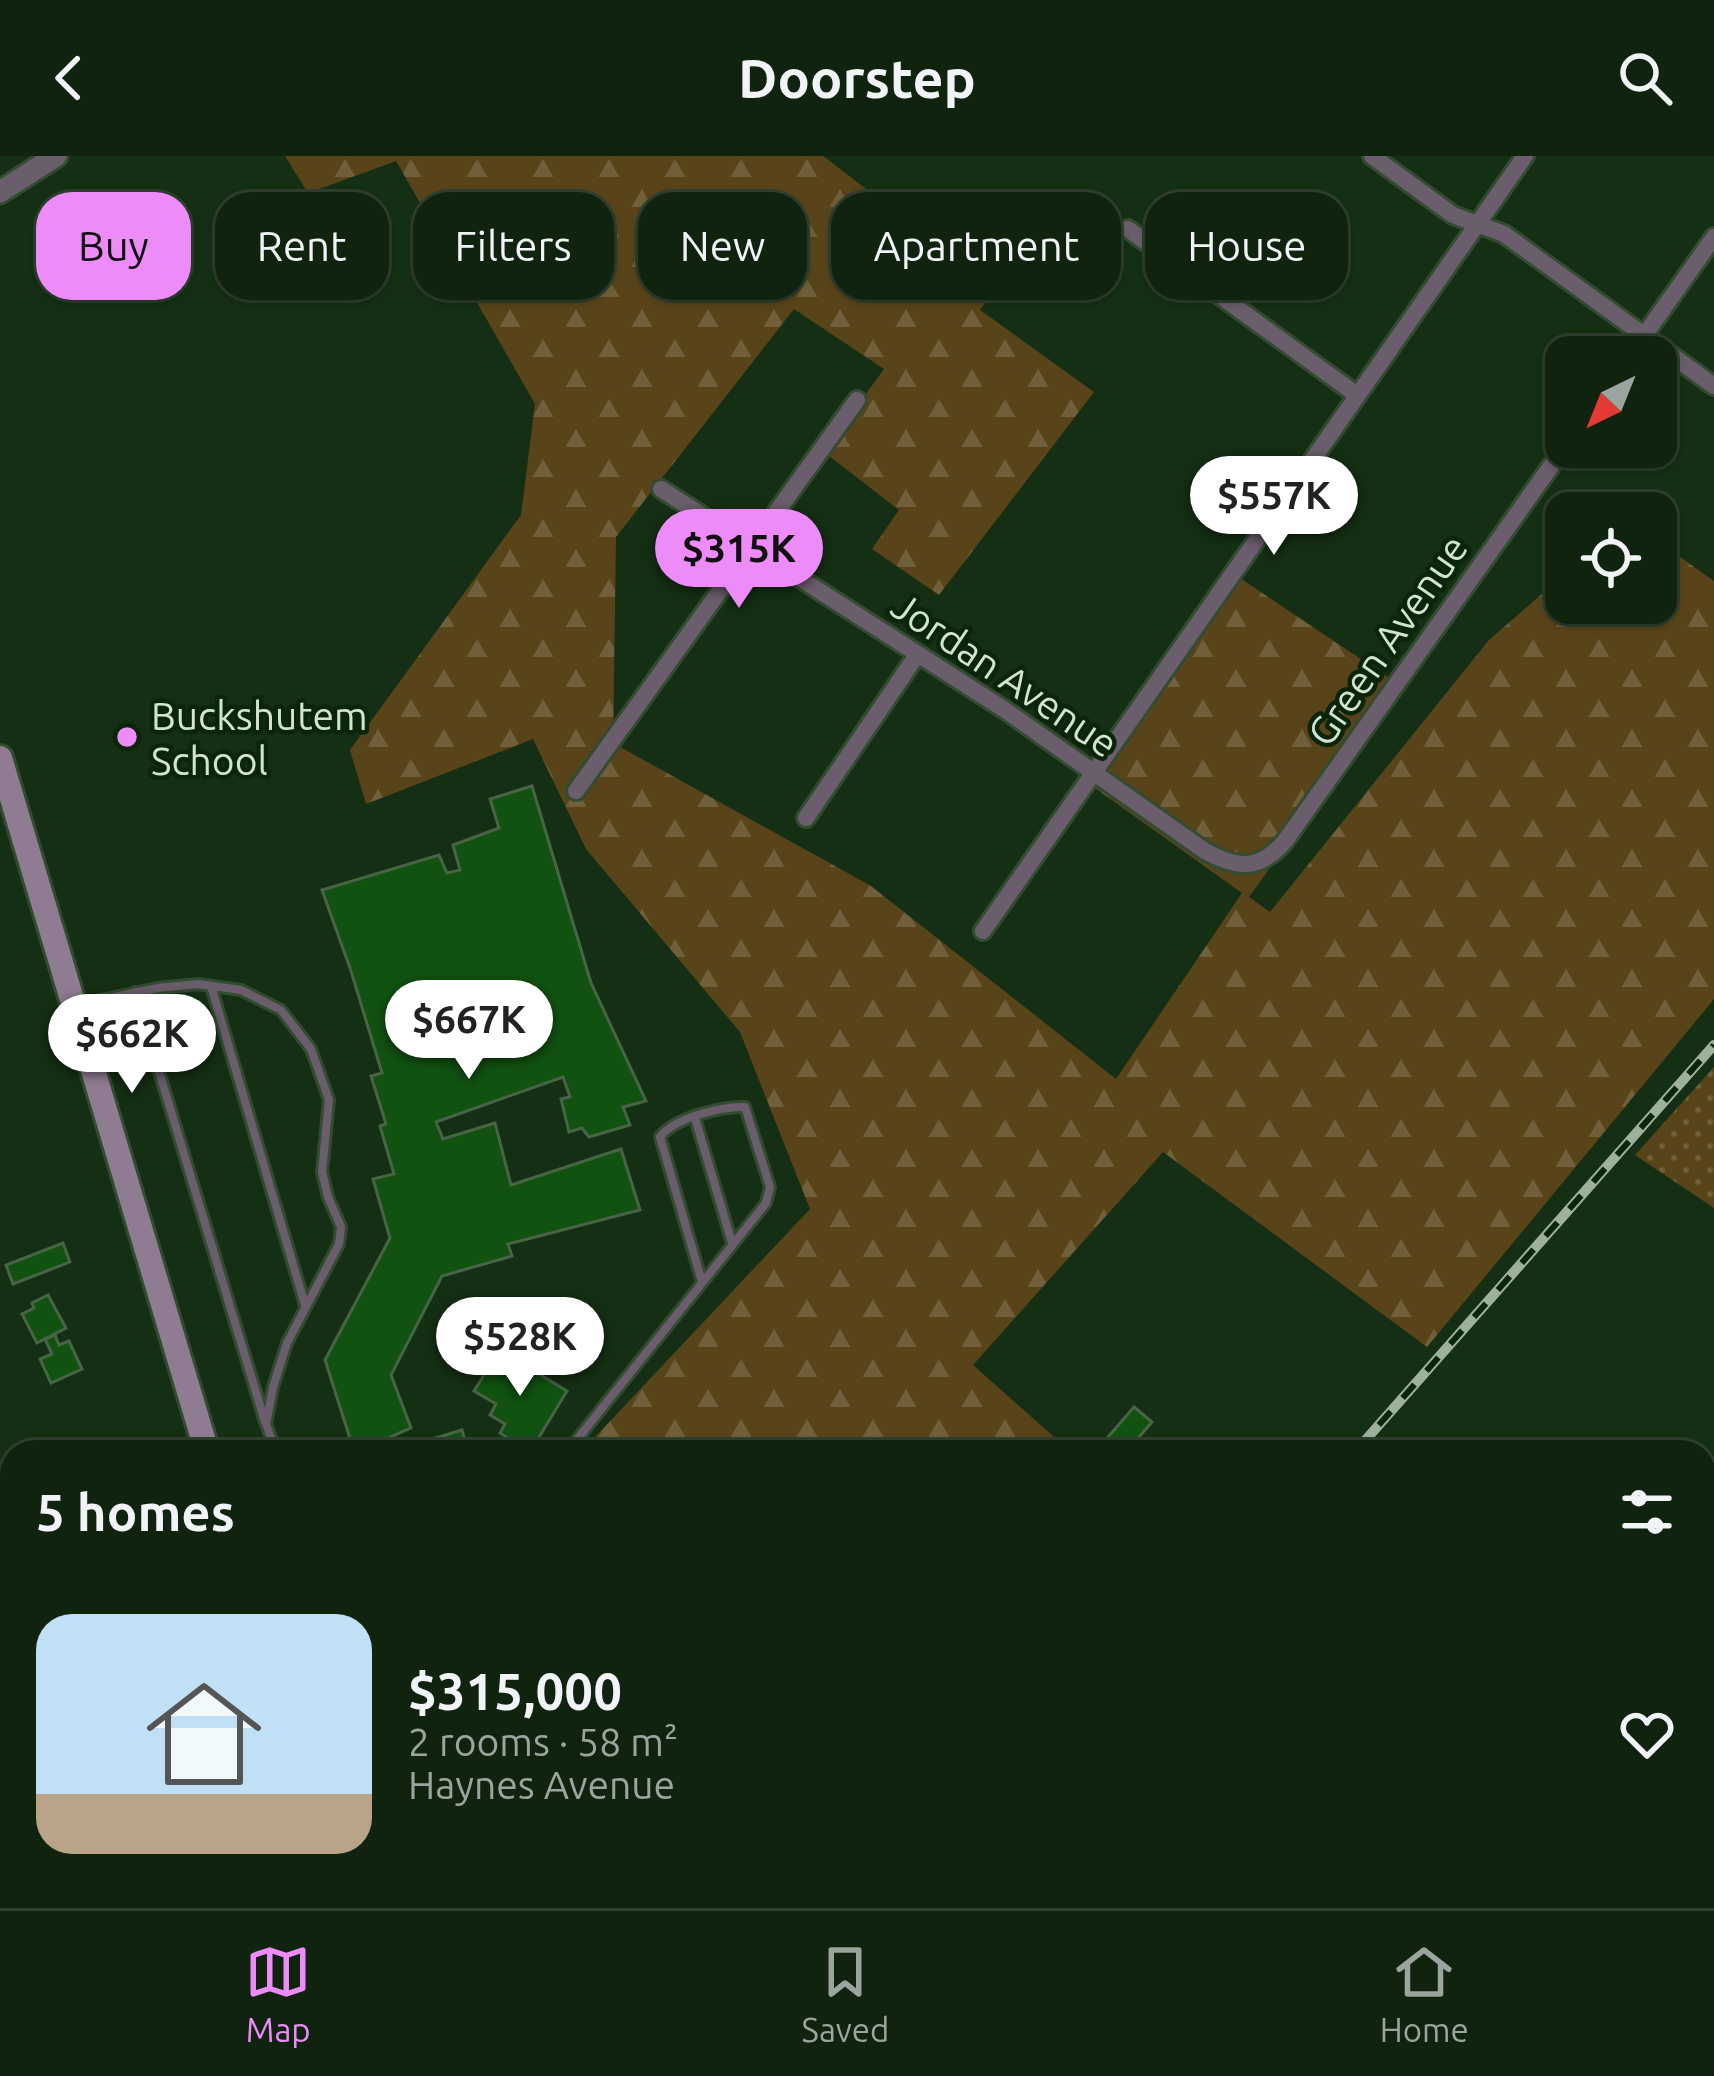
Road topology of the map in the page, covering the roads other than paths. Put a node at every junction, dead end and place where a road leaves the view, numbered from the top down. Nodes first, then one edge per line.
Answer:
1 (56, 156) edge
2 (1372, 156) edge
3 (1525, 156) edge
4 (0, 192) edge
5 (1477, 224) junction
6 (1128, 229) dead end
7 (1714, 237) edge
8 (1643, 336) joint
9 (1677, 360) edge
10 (1714, 386) edge
11 (1357, 395) junction
12 (857, 400) dead end
13 (1550, 468) edge
14 (662, 489) dead end
15 (752, 548) junction
16 (917, 655) junction
17 (0, 758) edge
18 (1092, 771) junction
19 (576, 791) dead end
20 (806, 818) dead end
21 (1255, 863) joint
22 (983, 931) dead end
23 (211, 986) junction
24 (135, 992) junction
25 (74, 1005) junction
26 (695, 1118) junction
27 (733, 1244) junction
28 (702, 1282) junction
29 (306, 1306) junction
30 (266, 1424) junction
31 (203, 1440) edge
32 (272, 1440) edge
33 (577, 1440) edge

1 - 4 street
2 - 5 street
3 - 5 street
5 - 8 street
5 - 11 street
6 - 11 street
7 - 8 street
9 - 10 street
11 - 18 street
12 - 15 street
13 - 21 street, Green Avenue
14 - 15 street, Jordan Avenue
15 - 16 street, Jordan Avenue
15 - 19 street
16 - 18 street, Jordan Avenue
16 - 20 street
17 - 25 main road
18 - 21 street, Jordan Avenue
18 - 22 street
23 - 24 lane
23 - 29 lane
23 - 29 lane
24 - 25 lane
24 - 30 lane
25 - 31 main road
26 - 27 lane
26 - 27 lane
26 - 28 lane
27 - 28 lane
28 - 33 lane
29 - 30 lane
30 - 32 lane

